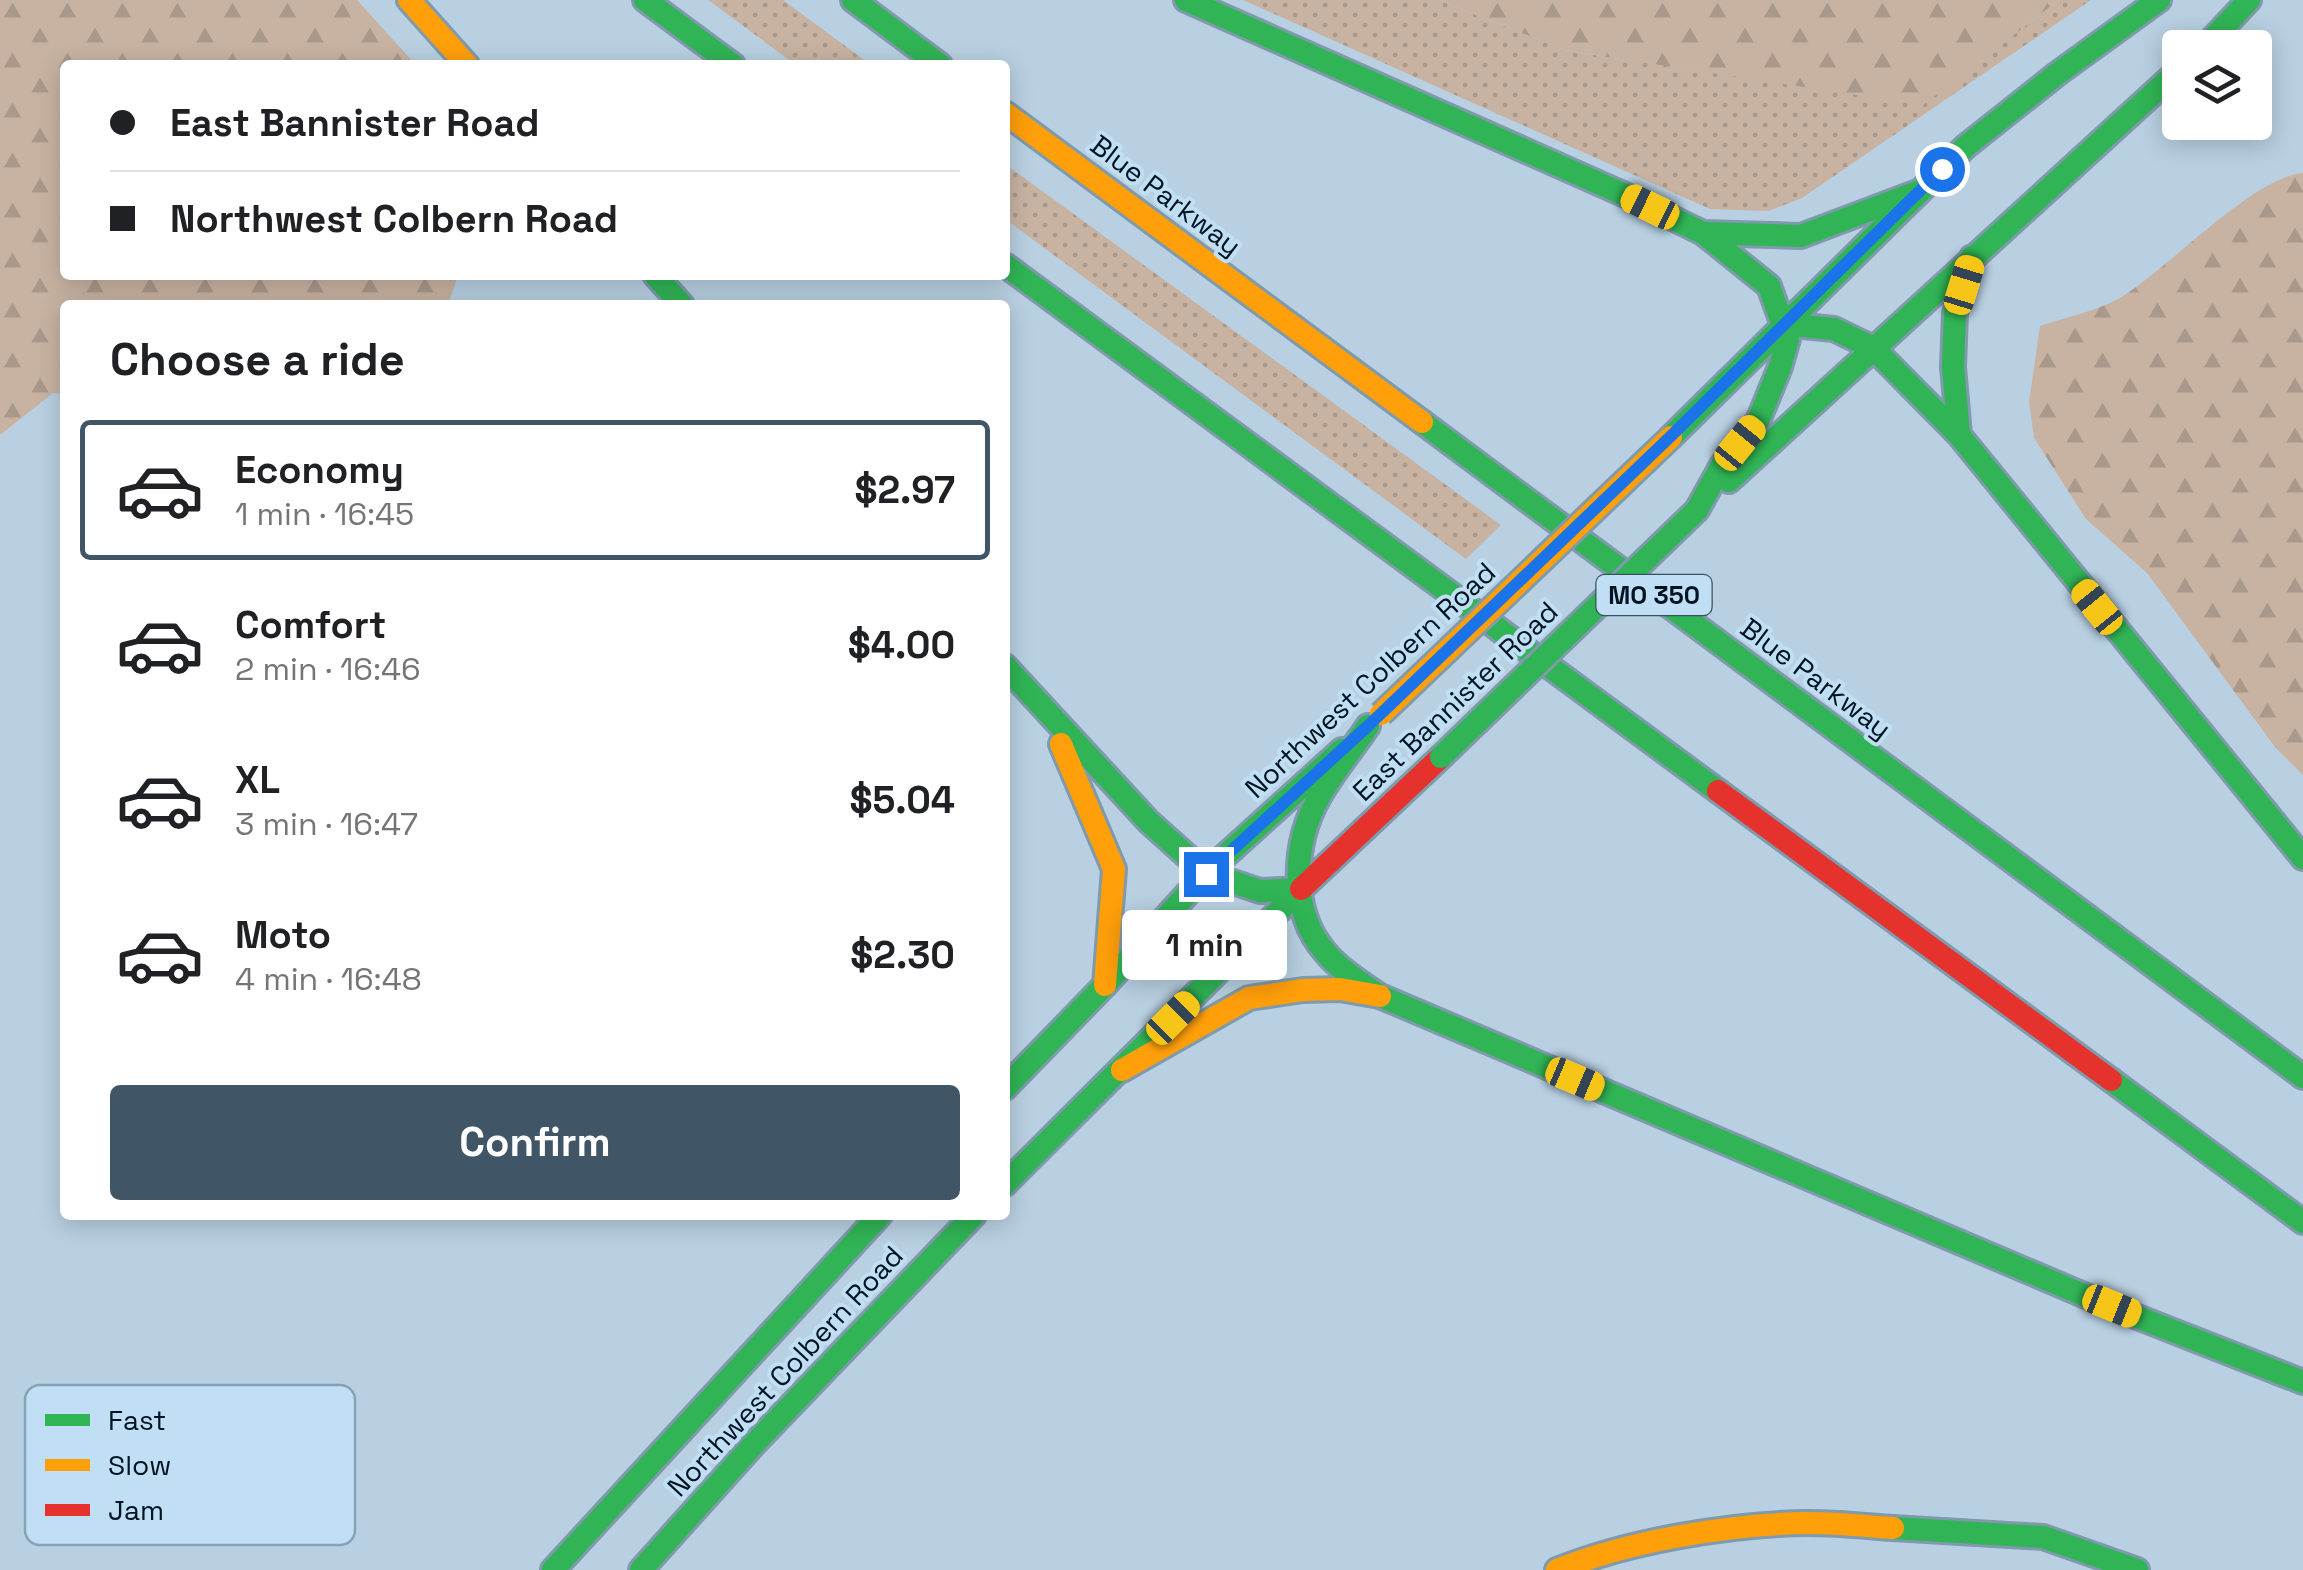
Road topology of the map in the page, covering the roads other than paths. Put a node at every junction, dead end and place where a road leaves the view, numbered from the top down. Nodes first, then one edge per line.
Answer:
1 (409, 0) edge
2 (645, 0) edge
3 (853, 0) edge
4 (1186, 0) edge
5 (2159, 0) edge
6 (2250, 0) edge
7 (2221, 30) edge
8 (462, 60) edge
9 (726, 60) edge
10 (933, 60) edge
11 (2162, 86) edge
12 (1010, 117) edge
13 (1920, 191) junction
14 (1703, 233) junction
15 (1972, 257) junction
16 (1010, 270) edge
17 (660, 280) edge
18 (678, 300) edge
19 (1783, 324) junction
20 (1873, 348) junction
21 (1959, 435) junction
22 (1698, 510) junction
23 (1010, 672) edge
24 (1048, 714) junction
25 (1374, 720) junction
26 (2303, 858) edge
27 (1206, 874) junction
28 (1301, 889) junction
29 (1105, 985) junction
30 (1380, 996) junction
31 (1122, 1070) junction
32 (2303, 1077) edge
33 (1010, 1083) edge
34 (1010, 1179) edge
35 (875, 1220) edge
36 (969, 1220) edge
37 (2303, 1222) edge
38 (2303, 1382) edge
39 (554, 1570) edge
40 (641, 1570) edge
41 (1557, 1570) edge
42 (2137, 1570) edge

1 - 8 main road
2 - 9 main road
3 - 10 main road
4 - 14 main road
5 - 13 main road
6 - 7 main road
11 - 15 main road, East Bannister Road
12 - 32 main road, Blue Parkway / MO 350
13 - 14 main road
13 - 19 main road
14 - 19 main road
15 - 20 main road, East Bannister Road
15 - 21 main road
16 - 37 main road
17 - 18 main road
19 - 20 main road
19 - 22 main road
19 - 25 main road, Northwest Colbern Road, bridge
20 - 21 main road
20 - 22 main road, East Bannister Road
21 - 26 main road
22 - 28 main road, East Bannister Road, bridge
23 - 24 main road
24 - 27 main road
24 - 29 main road
25 - 27 main road, Northwest Colbern Road
25 - 28 main road
27 - 28 main road
27 - 29 main road, Northwest Colbern Road
28 - 30 main road
28 - 31 main road
29 - 33 main road, Northwest Colbern Road
30 - 31 main road
30 - 38 main road
31 - 34 main road
35 - 39 main road, Northwest Colbern Road
36 - 40 main road, Northwest Colbern Road
41 - 42 main road

